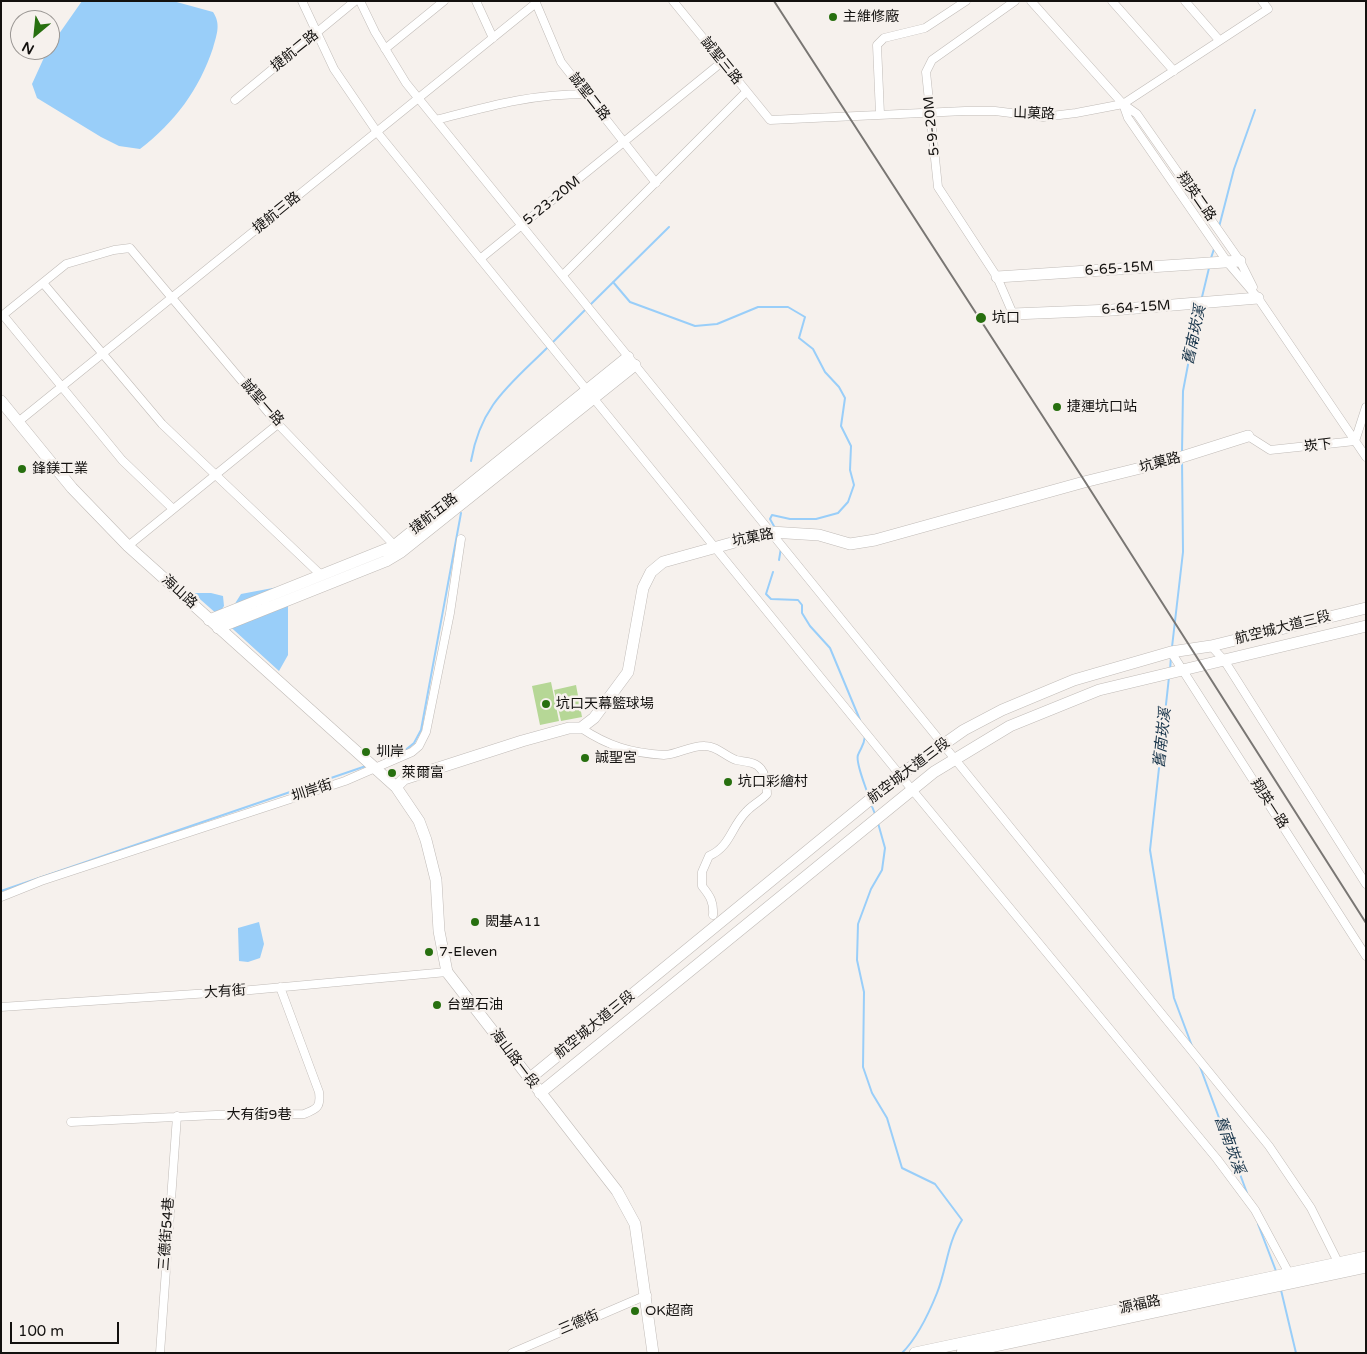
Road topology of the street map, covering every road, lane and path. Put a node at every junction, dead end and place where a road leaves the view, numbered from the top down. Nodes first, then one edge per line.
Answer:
1 (302, 1) edge
2 (355, 1) edge
3 (360, 1) edge
4 (444, 1) edge
5 (476, 1) edge
6 (673, 1) edge
7 (966, 1) edge
8 (1015, 1) edge
9 (1031, 1) edge
10 (1112, 1) edge
11 (1185, 1) edge
12 (1262, 1) edge
13 (536, 3) joint
14 (316, 34) junction
15 (493, 38) junction
16 (1219, 40) junction
17 (386, 49) junction
18 (722, 62) junction
19 (1174, 71) junction
20 (746, 92) junction
21 (587, 94) junction
22 (418, 98) junction
23 (235, 100) dead end
24 (1123, 104) junction
25 (931, 112) junction
26 (880, 114) junction
27 (436, 120) junction
28 (770, 120) joint
29 (377, 132) junction
30 (624, 142) junction
31 (656, 183) junction
32 (522, 226) junction
33 (480, 259) junction
34 (1240, 261) junction
35 (1228, 262) junction
36 (563, 275) junction
37 (997, 277) junction
38 (43, 283) junction
39 (172, 298) junction
40 (1258, 298) junction
41 (1013, 314) joint
42 (102, 354) junction
43 (632, 361) junction
44 (62, 388) junction
45 (591, 392) junction
46 (1, 401) edge
47 (1366, 406) edge
48 (18, 422) junction
49 (278, 424) junction
50 (1248, 436) joint
51 (1355, 441) junction
52 (1366, 457) edge
53 (216, 473) junction
54 (172, 508) junction
55 (770, 532) junction
56 (461, 539) dead end
57 (128, 546) junction
58 (716, 546) junction
59 (398, 549) junction
60 (321, 575) junction
61 (1366, 608) edge
62 (214, 624) junction
63 (1366, 626) edge
64 (1211, 646) junction
65 (1171, 652) junction
66 (1224, 660) junction
67 (1182, 669) junction
68 (581, 728) junction
69 (943, 744) junction
70 (954, 758) junction
71 (372, 768) junction
72 (900, 776) junction
73 (396, 787) junction
74 (912, 790) junction
75 (1366, 884) edge
76 (1, 897) edge
77 (713, 915) dead end
78 (1366, 956) edge
79 (447, 972) junction
80 (280, 988) junction
81 (1, 1007) edge
82 (529, 1079) junction
83 (540, 1093) junction
84 (177, 1116) junction
85 (71, 1122) dead end
86 (1366, 1257) edge
87 (1366, 1267) edge
88 (1340, 1268) junction
89 (1291, 1279) junction
90 (647, 1295) junction
91 (517, 1352) edge
92 (160, 1353) edge
93 (653, 1353) edge
94 (915, 1353) edge
95 (962, 1353) edge

1 - 14 street
2 - 14 street, 捷航二路
3 - 17 street
4 - 17 street
5 - 15 street
6 - 18 street, 誠聖三路
7 - 26 street
8 - 25 street, 5-9-20M
9 - 24 street, 翔英二路
10 - 19 street
11 - 16 street
12 - 16 street, 山菓路
13 - 15 street, 捷航三路
13 - 21 street, 誠聖二路
14 - 23 street, 捷航二路
14 - 29 street
15 - 22 street, 捷航三路
16 - 19 street, 山菓路
17 - 22 street
18 - 20 street, 誠聖三路
18 - 30 street, 5-23-20M
19 - 24 street, 山菓路
20 - 28 street, 誠聖三路
20 - 31 street
21 - 27 street
21 - 30 street, 誠聖二路
22 - 27 street
22 - 29 street, 捷航三路
24 - 25 street, 山菓路
24 - 34 street, 翔英二路
24 - 35 street, 翔英二路
25 - 26 street, 山菓路
25 - 37 street, 5-9-20M
26 - 28 street, 山菓路
27 - 32 street
29 - 33 street
29 - 39 street, 捷航三路
30 - 31 street, 誠聖二路
30 - 32 street, 5-23-20M
31 - 36 street
32 - 33 street, 5-23-20M
32 - 36 street
33 - 45 street
34 - 35 street, 6-65-15M
34 - 40 street, 翔英二路
35 - 37 street, 6-65-15M
35 - 40 street, 翔英二路
36 - 43 street
37 - 41 street, 5-9-20M
38 - 39 street, 誠聖一路
38 - 42 street
38 - 44 street
39 - 42 street, 捷航三路
39 - 49 street, 誠聖一路
40 - 41 street, 6-64-15M
40 - 51 street, 翔英二路
42 - 44 street, 捷航三路
42 - 53 street
43 - 45 street, 捷航五路
43 - 55 street
44 - 48 street, 捷航三路
44 - 54 street
45 - 58 street
45 - 59 street, 捷航五路
46 - 48 street, 海山路
47 - 51 street
48 - 57 street, 海山路
49 - 53 street
49 - 59 street, 誠聖一路
50 - 51 street, 崁下
50 - 55 street, 坑菓路
51 - 52 street, 翔英二路
53 - 54 street
53 - 60 street
54 - 57 street
55 - 58 street, 坑菓路
55 - 69 street
56 - 71 street, 圳岸街
57 - 62 street, 海山路
58 - 68 street, 坑菓路
58 - 72 street
59 - 60 street, 捷航五路
59 - 62 street, 捷航五路
60 - 62 street, 捷航五路
61 - 64 street, 航空城大道三段
62 - 71 street, 海山路
63 - 66 street, 航空城大道三段
64 - 65 street, 航空城大道三段
64 - 66 street
65 - 67 street, 翔英一路
65 - 69 street, 航空城大道三段
66 - 67 street, 航空城大道三段
66 - 75 street
67 - 70 street, 航空城大道三段
67 - 78 street, 翔英一路
68 - 73 street
68 - 77 street
69 - 70 street
69 - 72 street, 航空城大道三段
70 - 74 street, 航空城大道三段
70 - 88 street
71 - 73 street, 海山路一段
71 - 76 street, 圳岸街
72 - 74 street
72 - 82 street, 航空城大道三段
73 - 79 street, 海山路一段
74 - 83 street, 航空城大道三段
74 - 89 street
79 - 80 street, 大有街
79 - 82 street, 海山路一段
80 - 81 street, 大有街
80 - 84 street, 大有街9巷
82 - 83 street, 海山路一段
83 - 90 street, 海山路一段
84 - 85 street, 大有街9巷
84 - 92 street, 三德街54巷
86 - 88 street, 源福路
87 - 88 street, 源福路
88 - 89 street, 源福路
89 - 94 street, 源福路
89 - 95 street, 源福路
90 - 91 street, 三德街
90 - 93 street, 海山路一段

